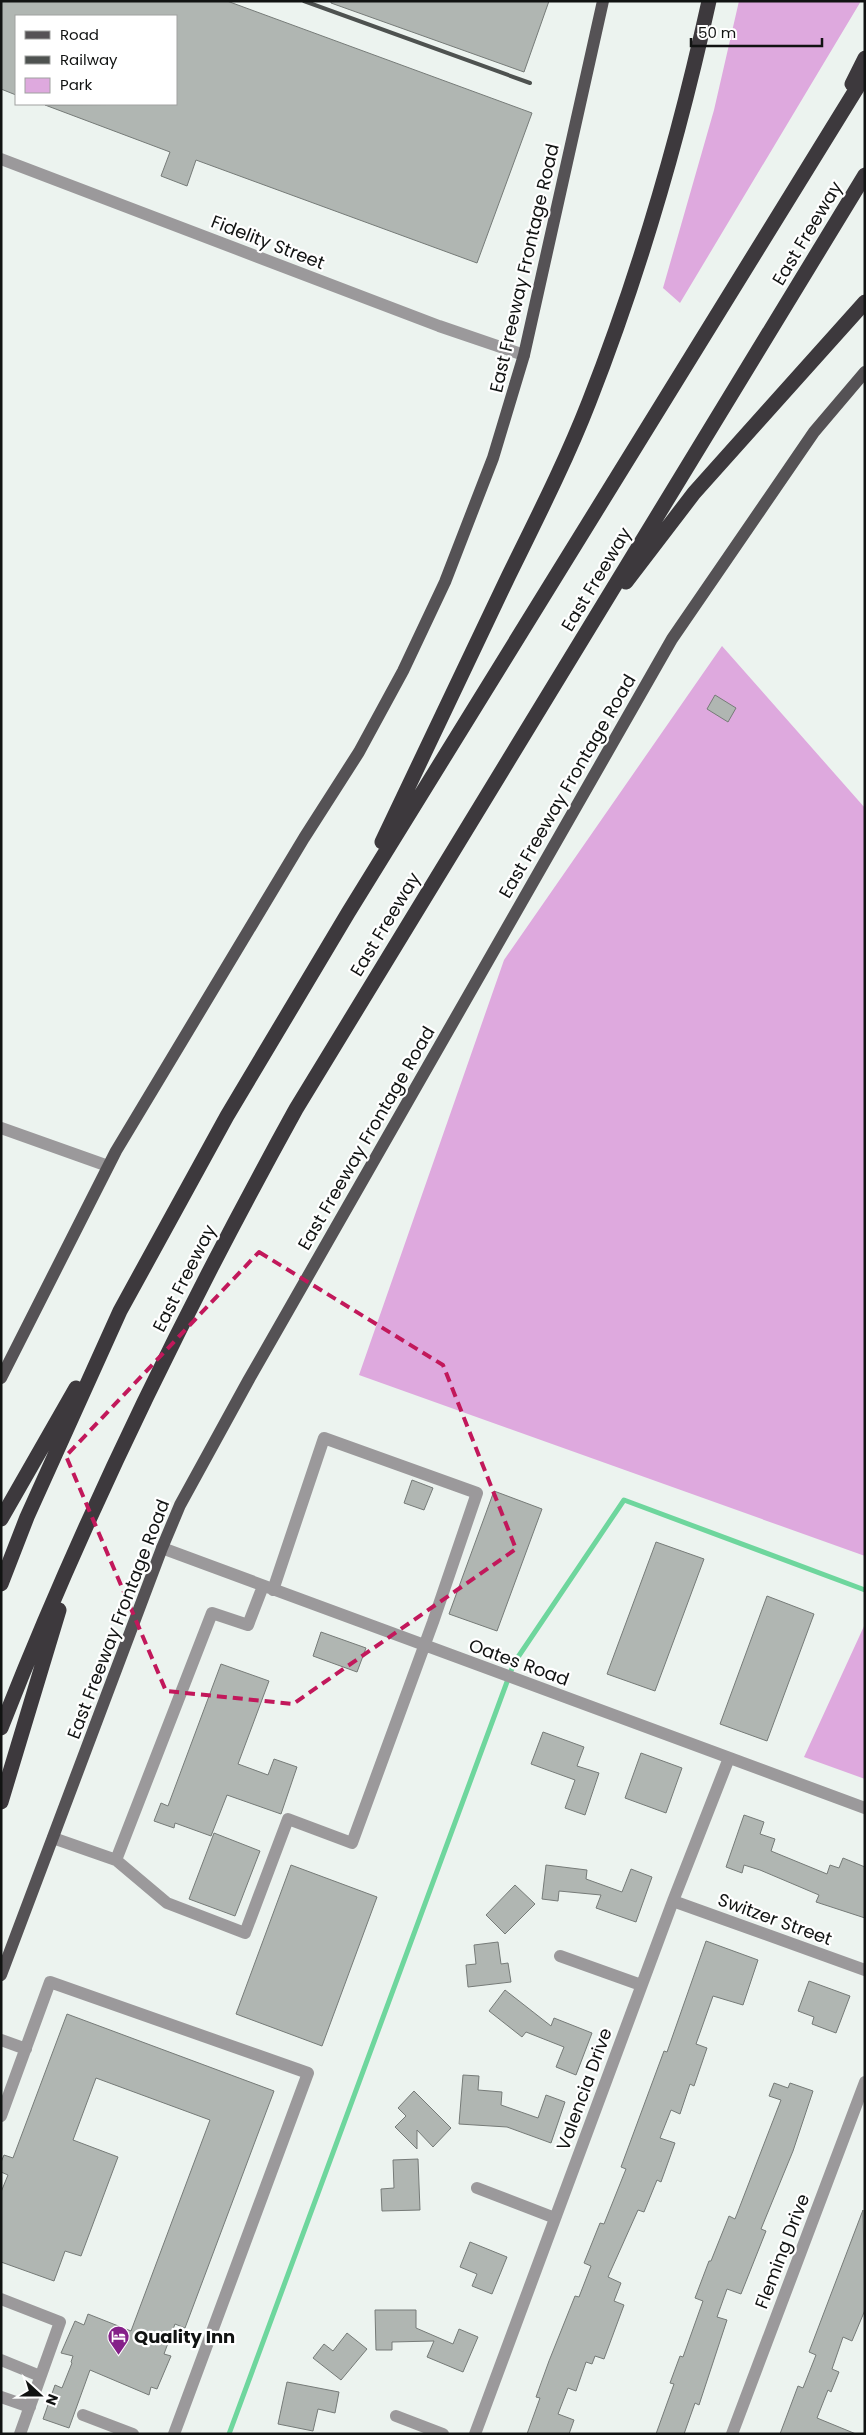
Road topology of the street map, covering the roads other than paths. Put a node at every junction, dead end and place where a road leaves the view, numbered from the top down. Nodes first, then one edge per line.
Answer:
1 (603, 1) edge
2 (709, 1) edge
3 (865, 58) edge
4 (865, 76) edge
5 (822, 145) junction
6 (1, 159) edge
7 (865, 175) edge
8 (865, 302) edge
9 (524, 355) junction
10 (865, 372) edge
11 (532, 720) junction
12 (348, 914) junction
13 (1, 1128) edge
14 (108, 1166) junction
15 (120, 1311) junction
16 (1, 1378) edge
17 (1, 1519) edge
18 (81, 1537) junction
19 (162, 1548) junction
20 (1, 1584) edge
21 (268, 1588) junction
22 (424, 1646) junction
23 (1, 1728) edge
24 (729, 1758) junction
25 (1, 1802) edge
26 (865, 1808) edge
27 (53, 1838) junction
28 (116, 1860) junction
29 (673, 1900) junction
30 (560, 1956) dead end
31 (865, 1970) edge
32 (1, 1975) edge
33 (641, 1985) junction
34 (1, 2040) edge
35 (26, 2048) junction
36 (865, 2082) edge
37 (1, 2116) edge
38 (477, 2188) dead end
39 (555, 2218) junction
40 (1, 2299) edge
41 (1, 2360) edge
42 (40, 2376) junction
43 (1, 2397) edge
44 (30, 2407) junction
45 (83, 2415) dead end
46 (396, 2416) dead end
47 (20, 2434) edge
48 (133, 2434) edge
49 (174, 2434) edge
50 (444, 2434) edge
51 (475, 2434) edge
52 (732, 2434) edge

1 - 9 main road, East Freeway Frontage Road
2 - 12 highway
3 - 5 highway
4 - 5 highway, East Freeway
5 - 12 highway, East Freeway
6 - 9 street, Fidelity Street
7 - 11 highway, East Freeway
8 - 11 highway
9 - 14 main road, East Freeway Frontage Road
10 - 19 main road, East Freeway Frontage Road
11 - 18 highway, East Freeway
12 - 15 highway, East Freeway
13 - 14 street
14 - 16 main road, East Freeway Frontage Road
15 - 17 highway
15 - 20 highway, East Freeway
18 - 23 highway, East Freeway
18 - 25 highway
19 - 21 street, Oates Road
19 - 27 main road, East Freeway Frontage Road
21 - 22 street, Oates Road
21 - 22 street
21 - 28 street
22 - 24 street, Oates Road
22 - 28 street
24 - 26 street, Oates Road
24 - 29 street, Valencia Drive
27 - 28 street
27 - 32 main road, East Freeway Frontage Road
29 - 31 street, Switzer Street
29 - 33 street, Valencia Drive
30 - 33 street
33 - 39 street, Valencia Drive
34 - 35 street
35 - 37 street
35 - 49 street
36 - 52 street, Fleming Drive
38 - 39 street
39 - 51 street, Valencia Drive
40 - 42 street
41 - 42 street
42 - 44 street
43 - 44 street
44 - 47 street
45 - 48 street
46 - 50 street

